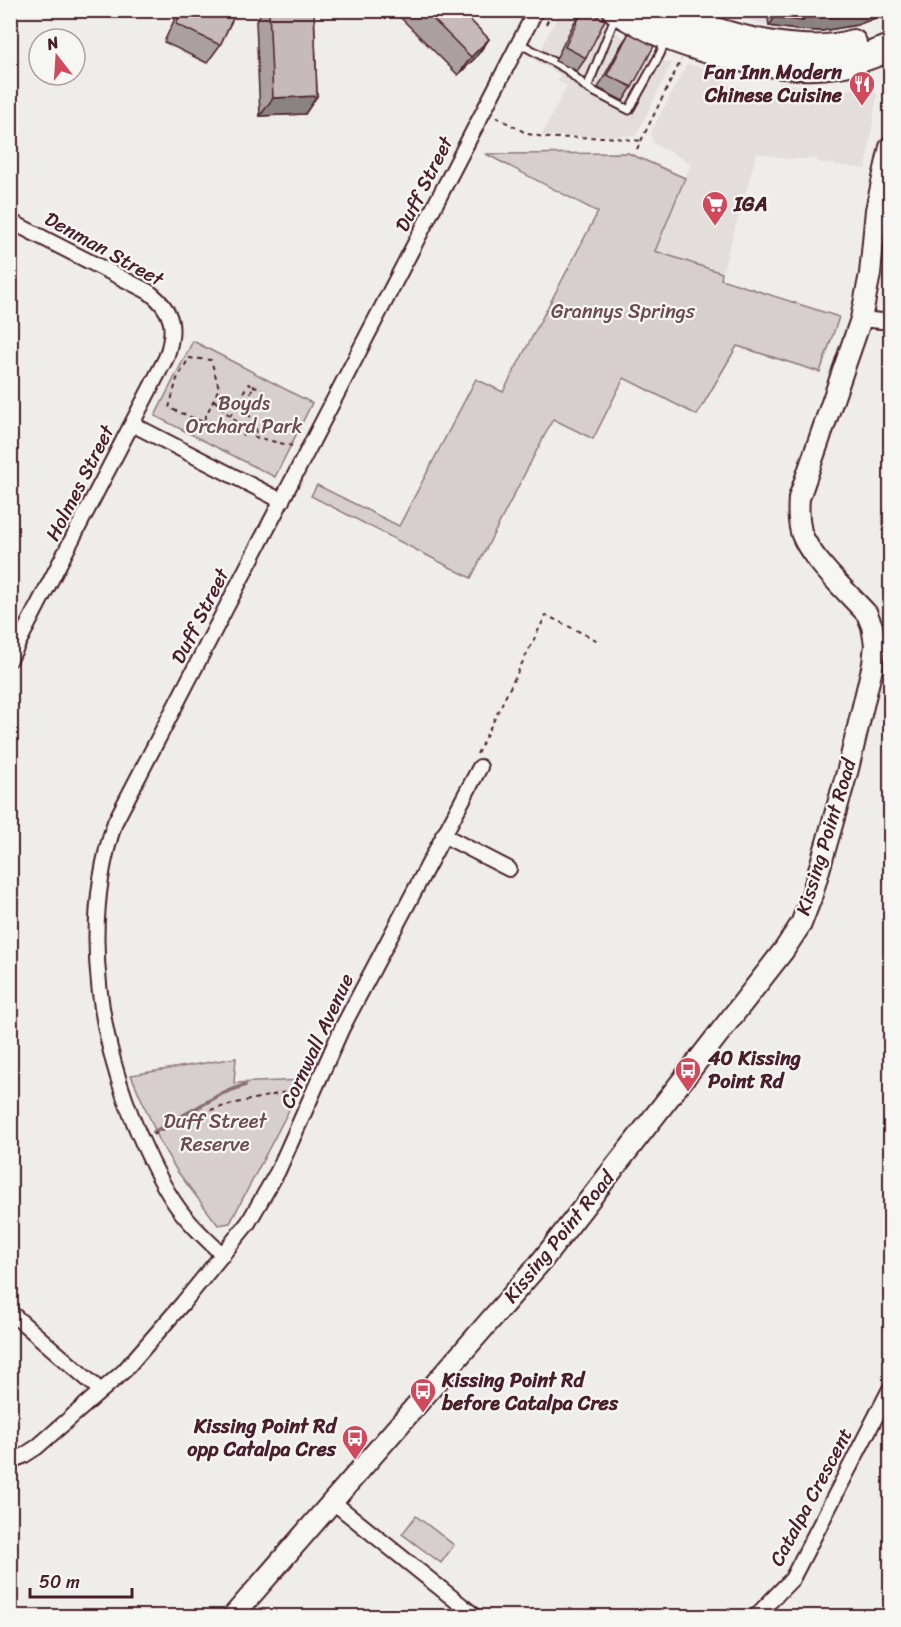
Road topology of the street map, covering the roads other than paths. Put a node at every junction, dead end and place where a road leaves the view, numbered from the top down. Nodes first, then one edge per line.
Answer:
1 (536, 10) edge
2 (668, 10) edge
3 (617, 11) edge
4 (648, 18) edge
5 (891, 30) edge
6 (667, 37) junction
7 (519, 43) junction
8 (891, 48) edge
9 (587, 88) junction
10 (891, 147) edge
11 (10, 221) edge
12 (861, 319) junction
13 (891, 319) edge
14 (171, 321) joint
15 (132, 424) junction
16 (282, 501) junction
17 (882, 640) edge
18 (10, 659) edge
19 (480, 767) road end
20 (443, 835) junction
21 (509, 870) dead end
22 (223, 1256) junction
23 (10, 1312) edge
24 (890, 1390) edge
25 (101, 1391) junction
26 (10, 1461) edge
27 (333, 1502) junction
28 (232, 1617) edge
29 (475, 1617) edge
30 (756, 1617) edge

1 - 7 street, Duff Street
2 - 5 highway
3 - 4 highway
3 - 9 lane
4 - 6 highway
6 - 8 highway
6 - 9 lane
7 - 9 lane
7 - 16 street, Duff Street
10 - 12 main road, Kissing Point Road
11 - 14 street, Denman Street
12 - 13 street
12 - 17 main road, Kissing Point Road
14 - 15 street, Holmes Street
15 - 16 street
15 - 18 street, Holmes Street
16 - 22 street, Duff Street
17 - 27 main road, Kissing Point Road
19 - 20 street, Cornwall Avenue
20 - 21 street
20 - 22 street, Cornwall Avenue
22 - 25 street, Cornwall Avenue
23 - 25 street
24 - 30 street, Catalpa Crescent
25 - 26 street, Cornwall Avenue
27 - 28 main road, Kissing Point Road
27 - 29 street

